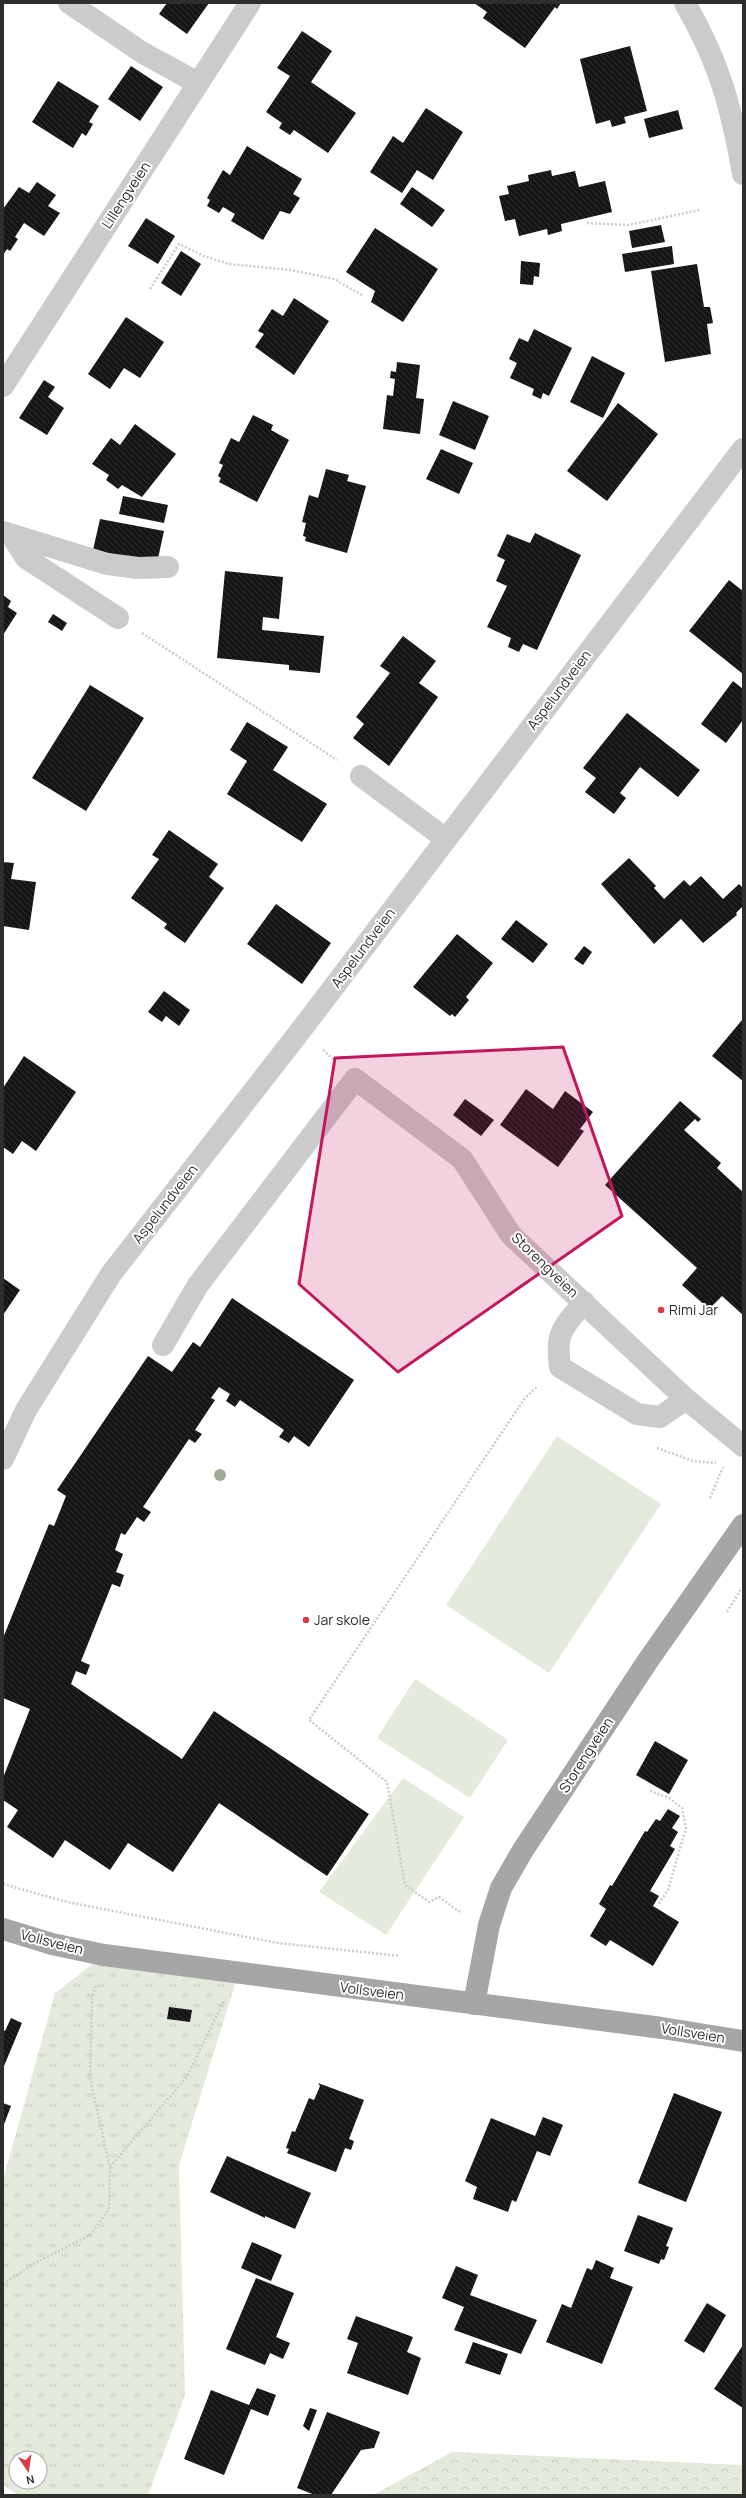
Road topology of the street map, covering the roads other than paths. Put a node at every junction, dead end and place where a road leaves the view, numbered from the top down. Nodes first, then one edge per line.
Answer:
1 (69, 3) edge
2 (250, 3) edge
3 (684, 3) edge
4 (198, 83) junction
5 (743, 174) edge
6 (3, 386) edge
7 (743, 449) edge
8 (8, 534) edge
9 (168, 567) dead end
10 (118, 618) road end
11 (361, 776) road end
12 (446, 839) junction
13 (584, 1302) junction
14 (163, 1345) dead end
15 (686, 1399) junction
16 (743, 1446) edge
17 (3, 1459) edge
18 (743, 1525) edge
19 (3, 1930) edge
20 (474, 2004) junction
21 (743, 2041) edge

1 - 4 street
2 - 4 street, Lillengveien
3 - 5 street
4 - 6 street, Lillengveien
7 - 12 street, Aspelundveien
8 - 9 street
8 - 10 street
11 - 12 street
12 - 17 street, Aspelundveien
13 - 14 street, Storengveien
13 - 15 street, Storengveien
13 - 15 street
15 - 16 street, Storengveien
18 - 20 main road, Storengveien
19 - 20 main road, Vollsveien
20 - 21 main road, Vollsveien

